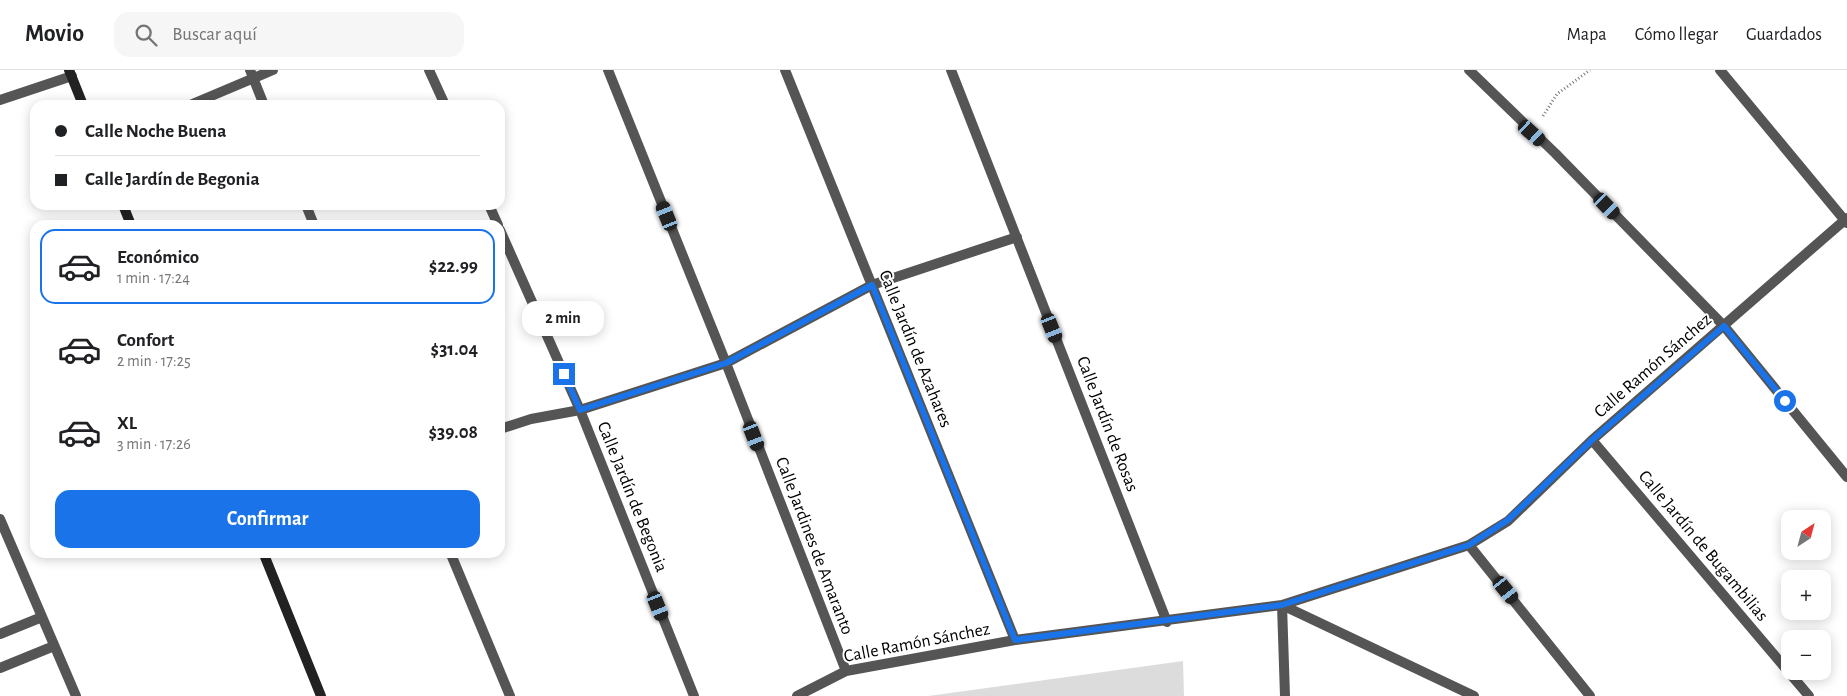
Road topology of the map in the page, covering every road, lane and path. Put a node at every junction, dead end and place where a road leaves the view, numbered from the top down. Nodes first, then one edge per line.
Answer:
1 (272, 70) edge
2 (429, 70) edge
3 (608, 70) edge
4 (785, 70) edge
5 (951, 70) edge
6 (1469, 70) edge
7 (1590, 70) edge
8 (1720, 70) edge
9 (70, 73) edge
10 (251, 74) edge
11 (0, 100) edge
12 (81, 100) edge
13 (200, 100) edge
14 (262, 100) edge
15 (443, 100) edge
16 (1532, 133) junction
17 (1846, 220) edge
18 (1016, 237) junction
19 (505, 241) edge
20 (872, 285) junction
21 (1724, 326) junction
22 (726, 363) junction
23 (580, 410) junction
24 (505, 427) edge
25 (1592, 440) junction
26 (1847, 477) edge
27 (0, 519) edge
28 (1469, 545) junction
29 (265, 558) edge
30 (452, 558) edge
31 (1282, 605) junction
32 (42, 617) junction
33 (1167, 622) junction
34 (0, 634) edge
35 (1015, 640) junction
36 (54, 646) junction
37 (0, 668) edge
38 (846, 672) junction
39 (76, 696) edge
40 (321, 696) edge
41 (510, 696) edge
42 (694, 696) edge
43 (797, 696) edge
44 (1285, 696) edge
45 (1474, 696) edge
46 (1590, 696) edge
47 (1809, 696) edge

1 - 10 street
2 - 15 street
3 - 22 street, Calle Jardines de Amaranto
4 - 20 street, Calle Jardín de Azahares
5 - 18 street, Calle Jardín de Rosas
6 - 16 street
7 - 16 path
8 - 17 street
9 - 11 street
9 - 12 street
10 - 13 street
10 - 14 street
16 - 21 street
17 - 21 street, Calle Ramón Sánchez
18 - 20 street
18 - 33 street, Calle Jardín de Rosas
19 - 23 street, Calle Jardín de Begonia
20 - 22 street
20 - 35 street, Calle Jardín de Azahares
21 - 25 street, Calle Ramón Sánchez
21 - 26 street
22 - 23 street
22 - 38 street, Calle Jardines de Amaranto
23 - 24 street
23 - 42 street, Calle Jardín de Begonia
25 - 28 street, Calle Ramón Sánchez
25 - 47 street, Calle Jardín de Bugambilias
27 - 32 street
28 - 31 street, Calle Ramón Sánchez
28 - 46 street
29 - 40 street
30 - 41 street
31 - 33 street, Calle Ramón Sánchez
31 - 44 street
31 - 45 street
32 - 34 street
32 - 36 street
33 - 35 street, Calle Ramón Sánchez
35 - 38 street, Calle Ramón Sánchez
36 - 37 street
36 - 39 street
38 - 43 street, Calle Ramón Sánchez

